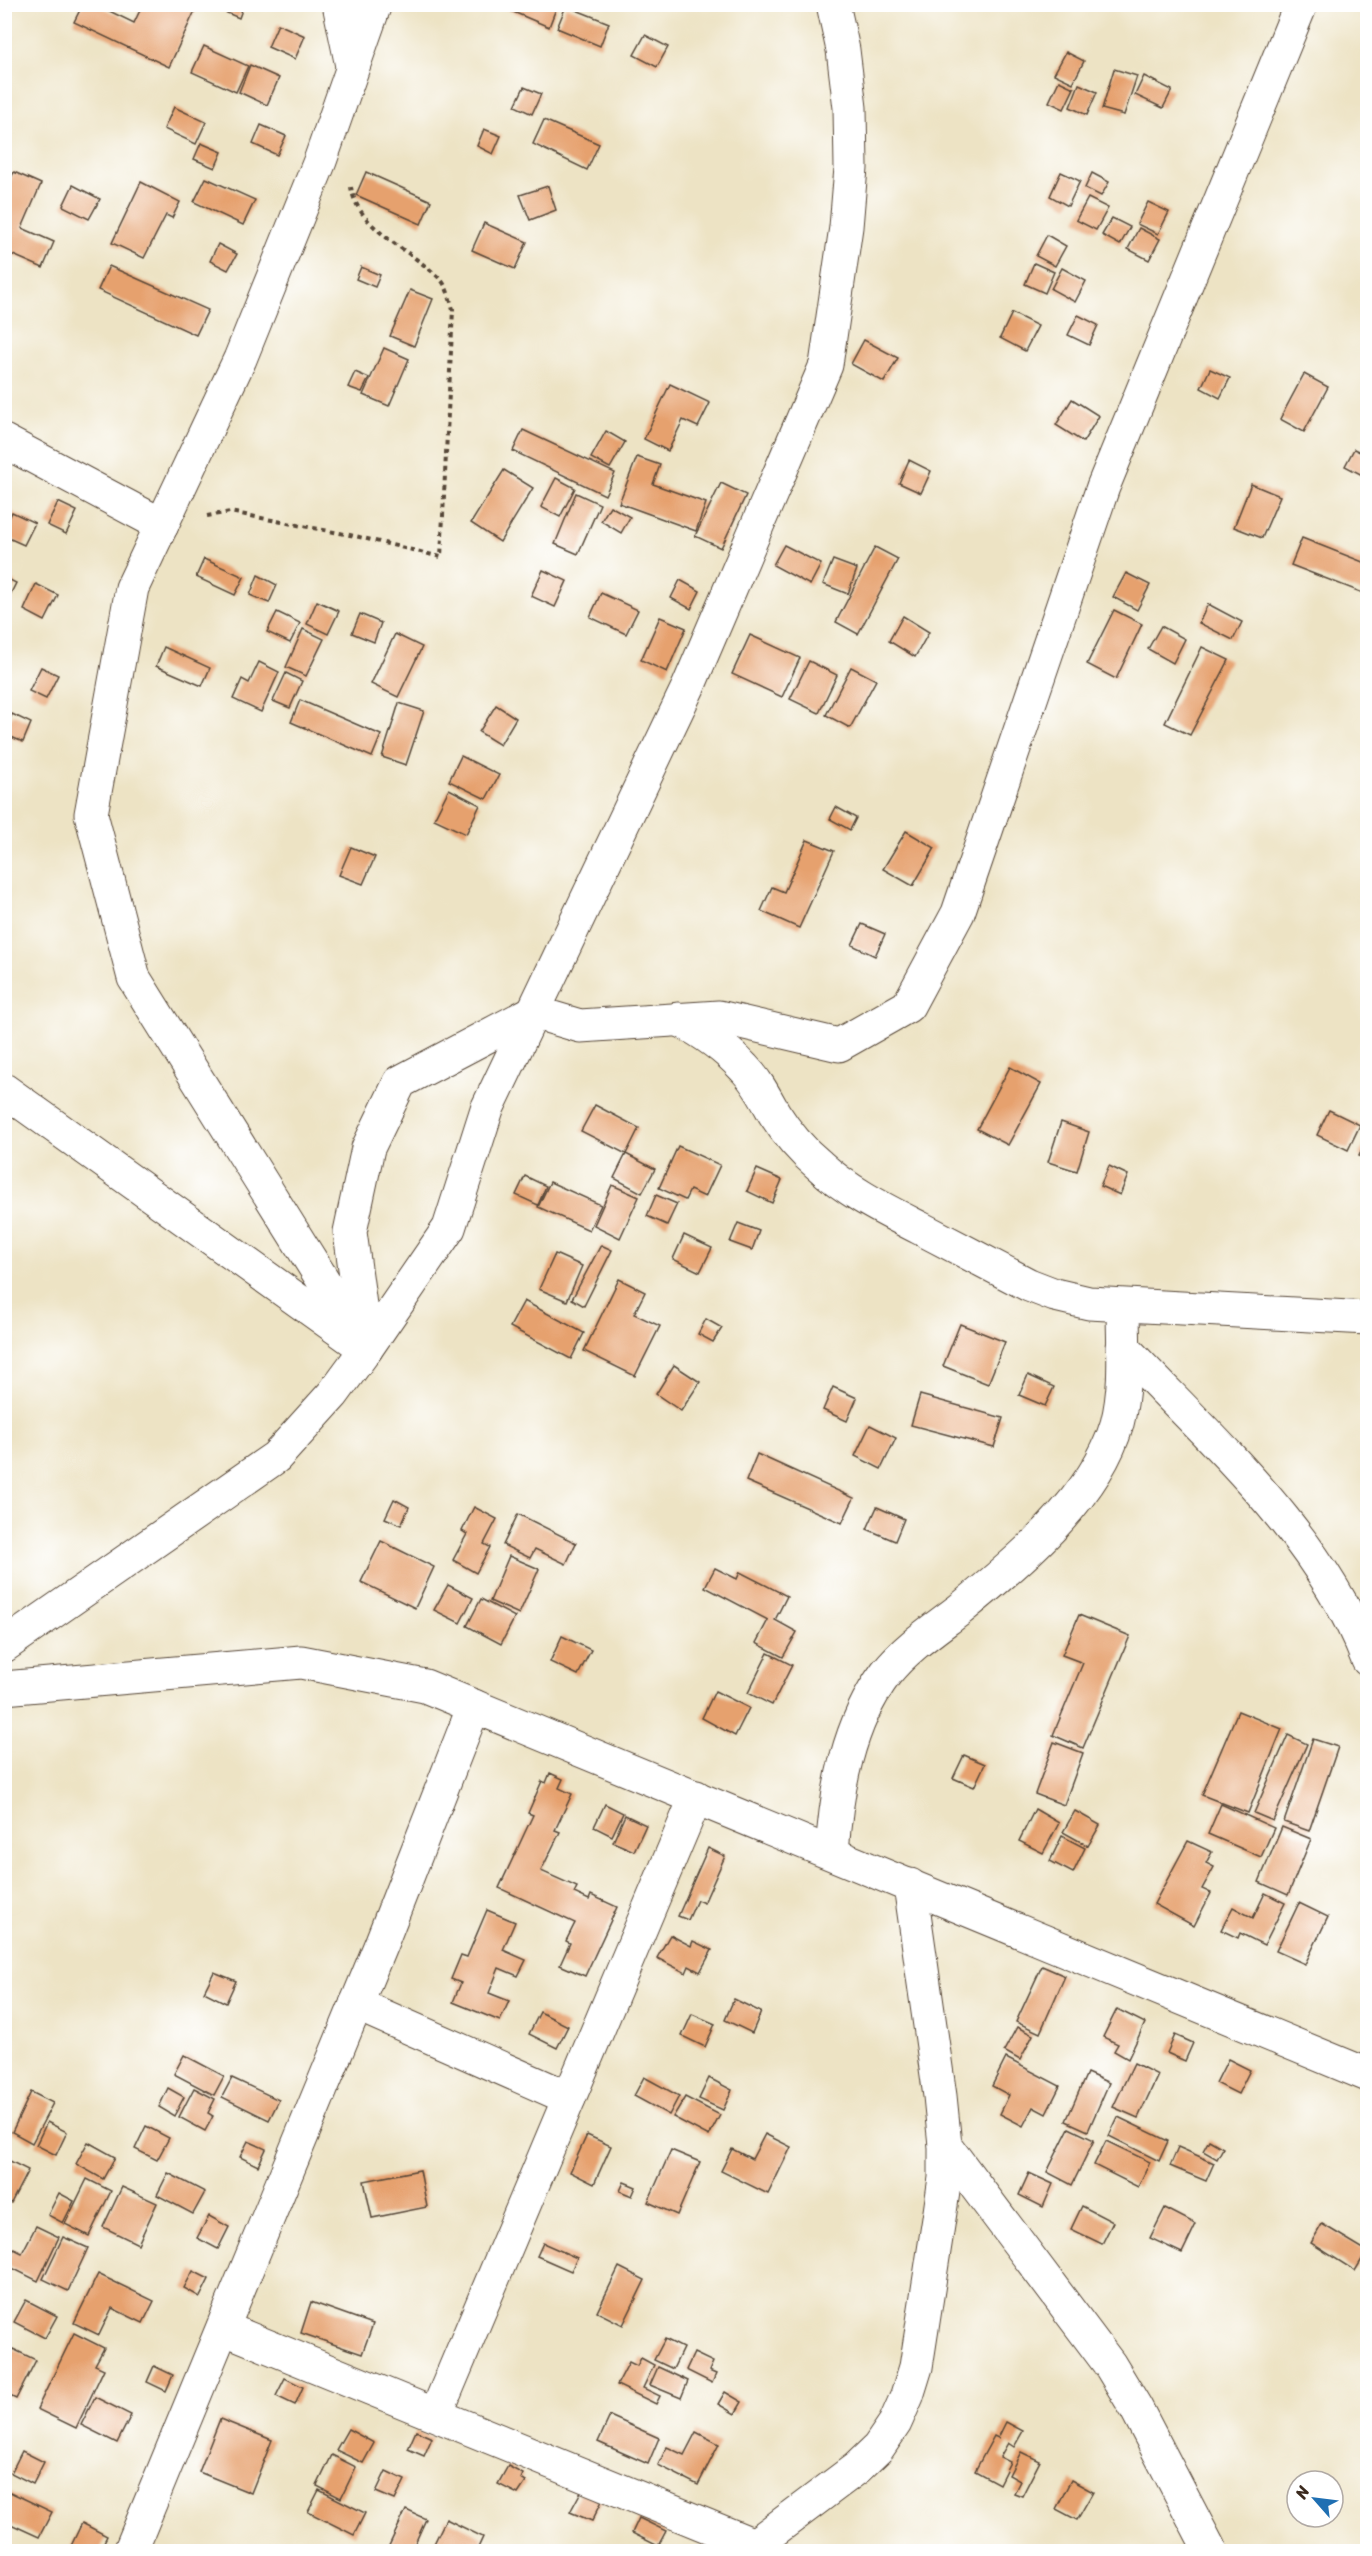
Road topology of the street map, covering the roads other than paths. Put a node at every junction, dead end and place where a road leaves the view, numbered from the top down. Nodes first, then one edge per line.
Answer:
1 (339, 4) edge
2 (375, 4) edge
3 (833, 4) edge
4 (1301, 4) edge
5 (352, 66) junction
6 (4, 441) edge
7 (162, 525) junction
8 (533, 1012) junction
9 (678, 1019) junction
10 (4, 1090) edge
11 (1123, 1306) junction
12 (1368, 1318) edge
13 (1124, 1347) junction
14 (366, 1348) junction
15 (4, 1646) edge
16 (1368, 1660) edge
17 (4, 1688) edge
18 (474, 1706) junction
19 (696, 1797) junction
20 (832, 1853) junction
21 (910, 1885) junction
22 (356, 2004) junction
23 (1367, 2074) edge
24 (569, 2098) junction
25 (945, 2145) junction
26 (223, 2328) junction
27 (436, 2414) junction
28 (749, 2548) edge
29 (130, 2552) edge
30 (1211, 2552) edge

1 - 5 street
2 - 5 street
3 - 8 street
4 - 9 street
5 - 7 street
6 - 7 street
7 - 14 street
8 - 9 street
8 - 14 street
8 - 14 street
9 - 11 street
10 - 14 street
11 - 12 street
11 - 13 street
13 - 16 street
13 - 20 street
14 - 15 street
17 - 18 street
18 - 19 street
18 - 22 street
19 - 20 street
19 - 24 street
20 - 21 street
21 - 23 street
21 - 25 street
22 - 24 street
22 - 26 street
24 - 27 street
25 - 28 street
25 - 30 street
26 - 27 street
26 - 29 street
27 - 28 street

